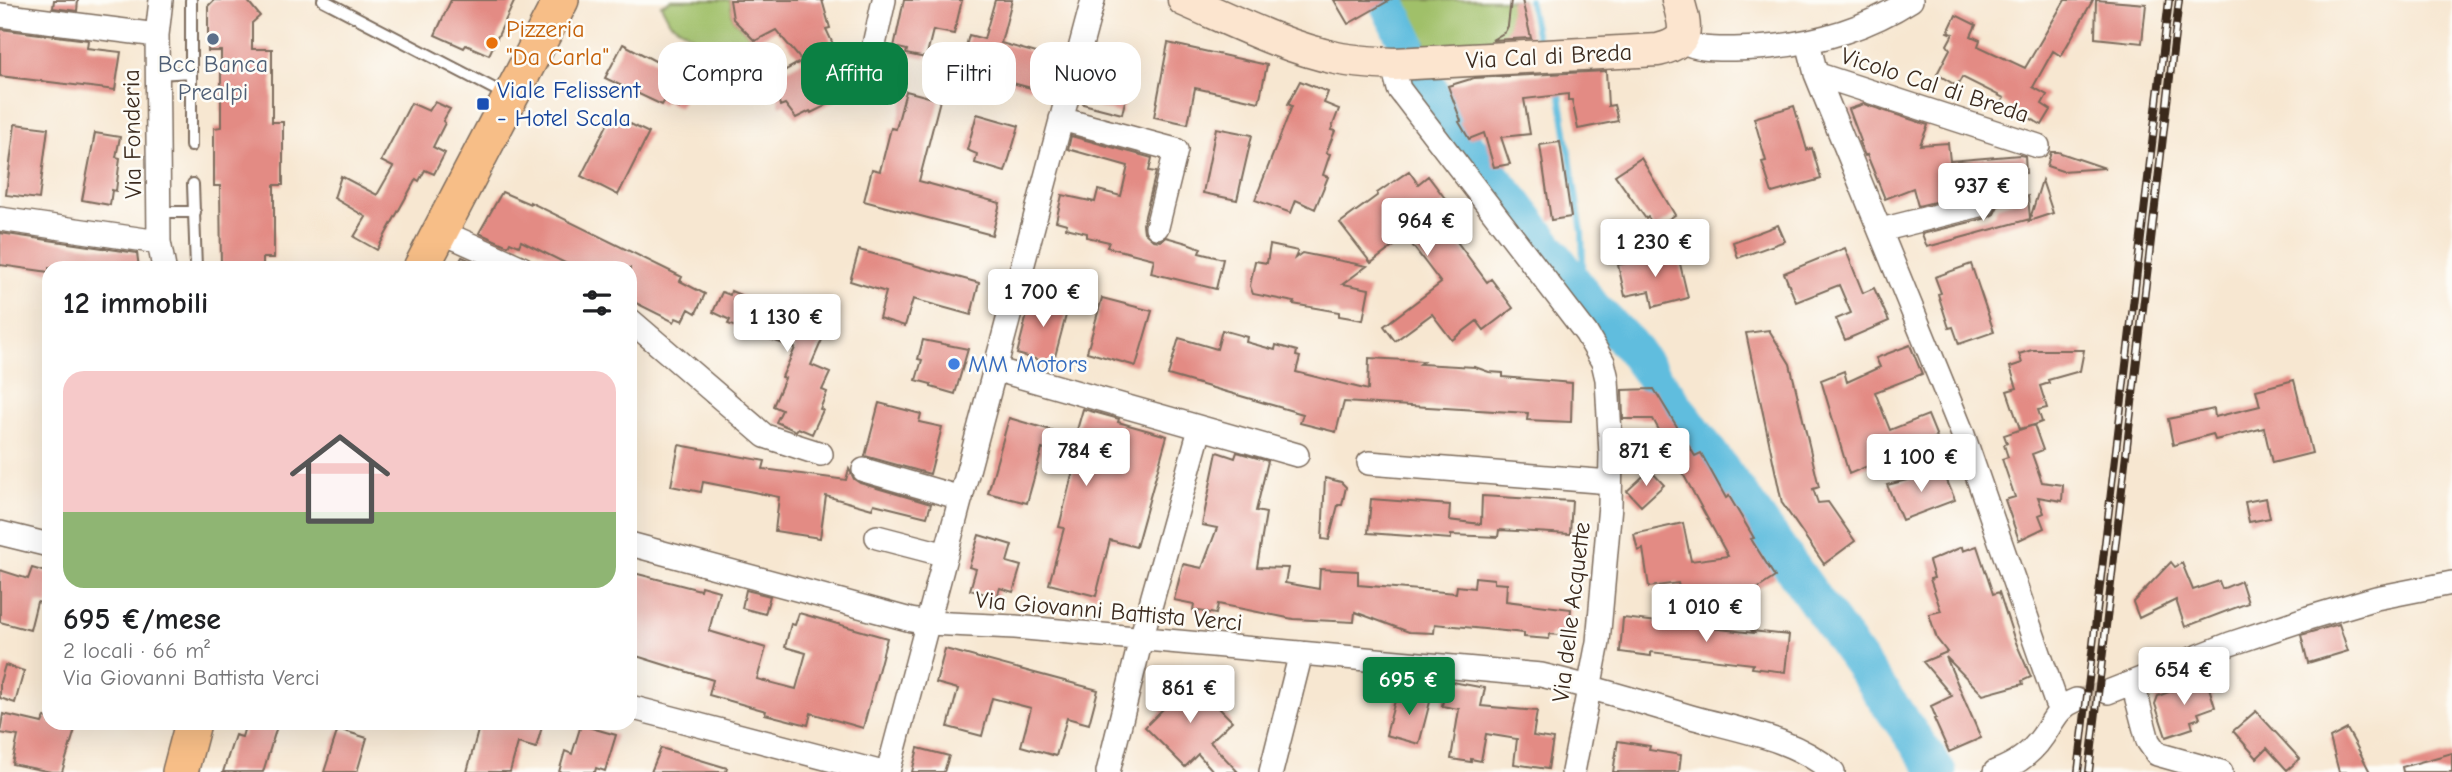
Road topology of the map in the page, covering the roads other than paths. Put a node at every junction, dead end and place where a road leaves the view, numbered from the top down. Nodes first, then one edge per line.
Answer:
1 (161, 0) edge
2 (191, 0) edge
3 (323, 0) edge
4 (561, 0) edge
5 (884, 0) edge
6 (1093, 0) edge
7 (1184, 0) edge
8 (1662, 0) edge
9 (1678, 0) edge
10 (1911, 0) edge
11 (0, 15) edge
12 (157, 35) junction
13 (875, 42) edge
14 (1808, 42) junction
15 (1669, 46) junction
16 (1395, 64) junction
17 (191, 72) junction
18 (158, 74) junction
19 (1816, 74) junction
20 (512, 97) junction
21 (1061, 120) junction
22 (191, 146) dead end
23 (2038, 146) dead end
24 (193, 184) dead end
25 (1984, 204) dead end
26 (159, 212) junction
27 (195, 212) junction
28 (0, 219) edge
29 (1157, 228) dead end
30 (1881, 230) junction
31 (442, 232) junction
32 (159, 242) junction
33 (163, 261) edge
34 (196, 261) edge
35 (425, 261) edge
36 (506, 261) edge
37 (637, 326) edge
38 (994, 369) junction
39 (1200, 429) junction
40 (821, 454) dead end
41 (1297, 455) dead end
42 (1368, 463) dead end
43 (864, 470) dead end
44 (1610, 482) junction
45 (961, 498) junction
46 (0, 533) edge
47 (877, 537) dead end
48 (42, 543) edge
49 (637, 546) edge
50 (946, 555) junction
51 (2452, 583) edge
52 (928, 623) junction
53 (1141, 639) junction
54 (1301, 653) junction
55 (2133, 684) junction
56 (1591, 686) junction
57 (2108, 692) tunnel mouth
58 (637, 709) edge
59 (191, 730) edge
60 (180, 772) edge
61 (879, 772) edge
62 (888, 772) edge
63 (1108, 772) edge
64 (1271, 772) edge
65 (1573, 772) edge
66 (1833, 772) edge
67 (1995, 772) edge
68 (2221, 772) edge

1 - 12 street, Via Fonderia
2 - 17 lane
3 - 20 lane
4 - 20 main road
5 - 13 street
6 - 21 street
7 - 16 street, Via Cal di Breda
8 - 15 street
9 - 15 street
10 - 14 street, Via Cal di Breda
11 - 12 street
12 - 18 street, Via Fonderia
14 - 15 street, Via Cal di Breda
14 - 19 street, Vicolo Cal di Breda
15 - 16 street, Via Cal di Breda
16 - 44 street, Via delle Acquette
17 - 18 lane
17 - 22 lane
18 - 26 street, Via Fonderia
19 - 23 street, Vicolo Cal di Breda
19 - 30 street, Vicolo Cal di Breda
20 - 31 main road
21 - 29 street
21 - 38 street
24 - 27 lane
25 - 30 street
26 - 27 lane
26 - 32 street, Via Fonderia
27 - 34 lane
28 - 32 street
30 - 67 street, Vicolo Cal di Breda
31 - 35 main road
31 - 36 street
32 - 33 street, Via Fonderia
37 - 40 street
38 - 39 street
38 - 45 street
39 - 41 street
39 - 53 street
42 - 44 street
43 - 45 street
44 - 56 street, Via delle Acquette
45 - 50 street
46 - 48 street
47 - 50 street
49 - 52 street, Via Giovanni Battista Verci
50 - 52 street
51 - 55 street
52 - 53 street, Via Giovanni Battista Verci
52 - 62 street
53 - 54 street, Via Giovanni Battista Verci
53 - 63 street
54 - 56 street, Via Giovanni Battista Verci
54 - 64 street
55 - 57 street
55 - 68 street
56 - 65 street, Via delle Acquette
56 - 66 street, Via Giovanni Battista Verci
58 - 61 street
59 - 60 main road

